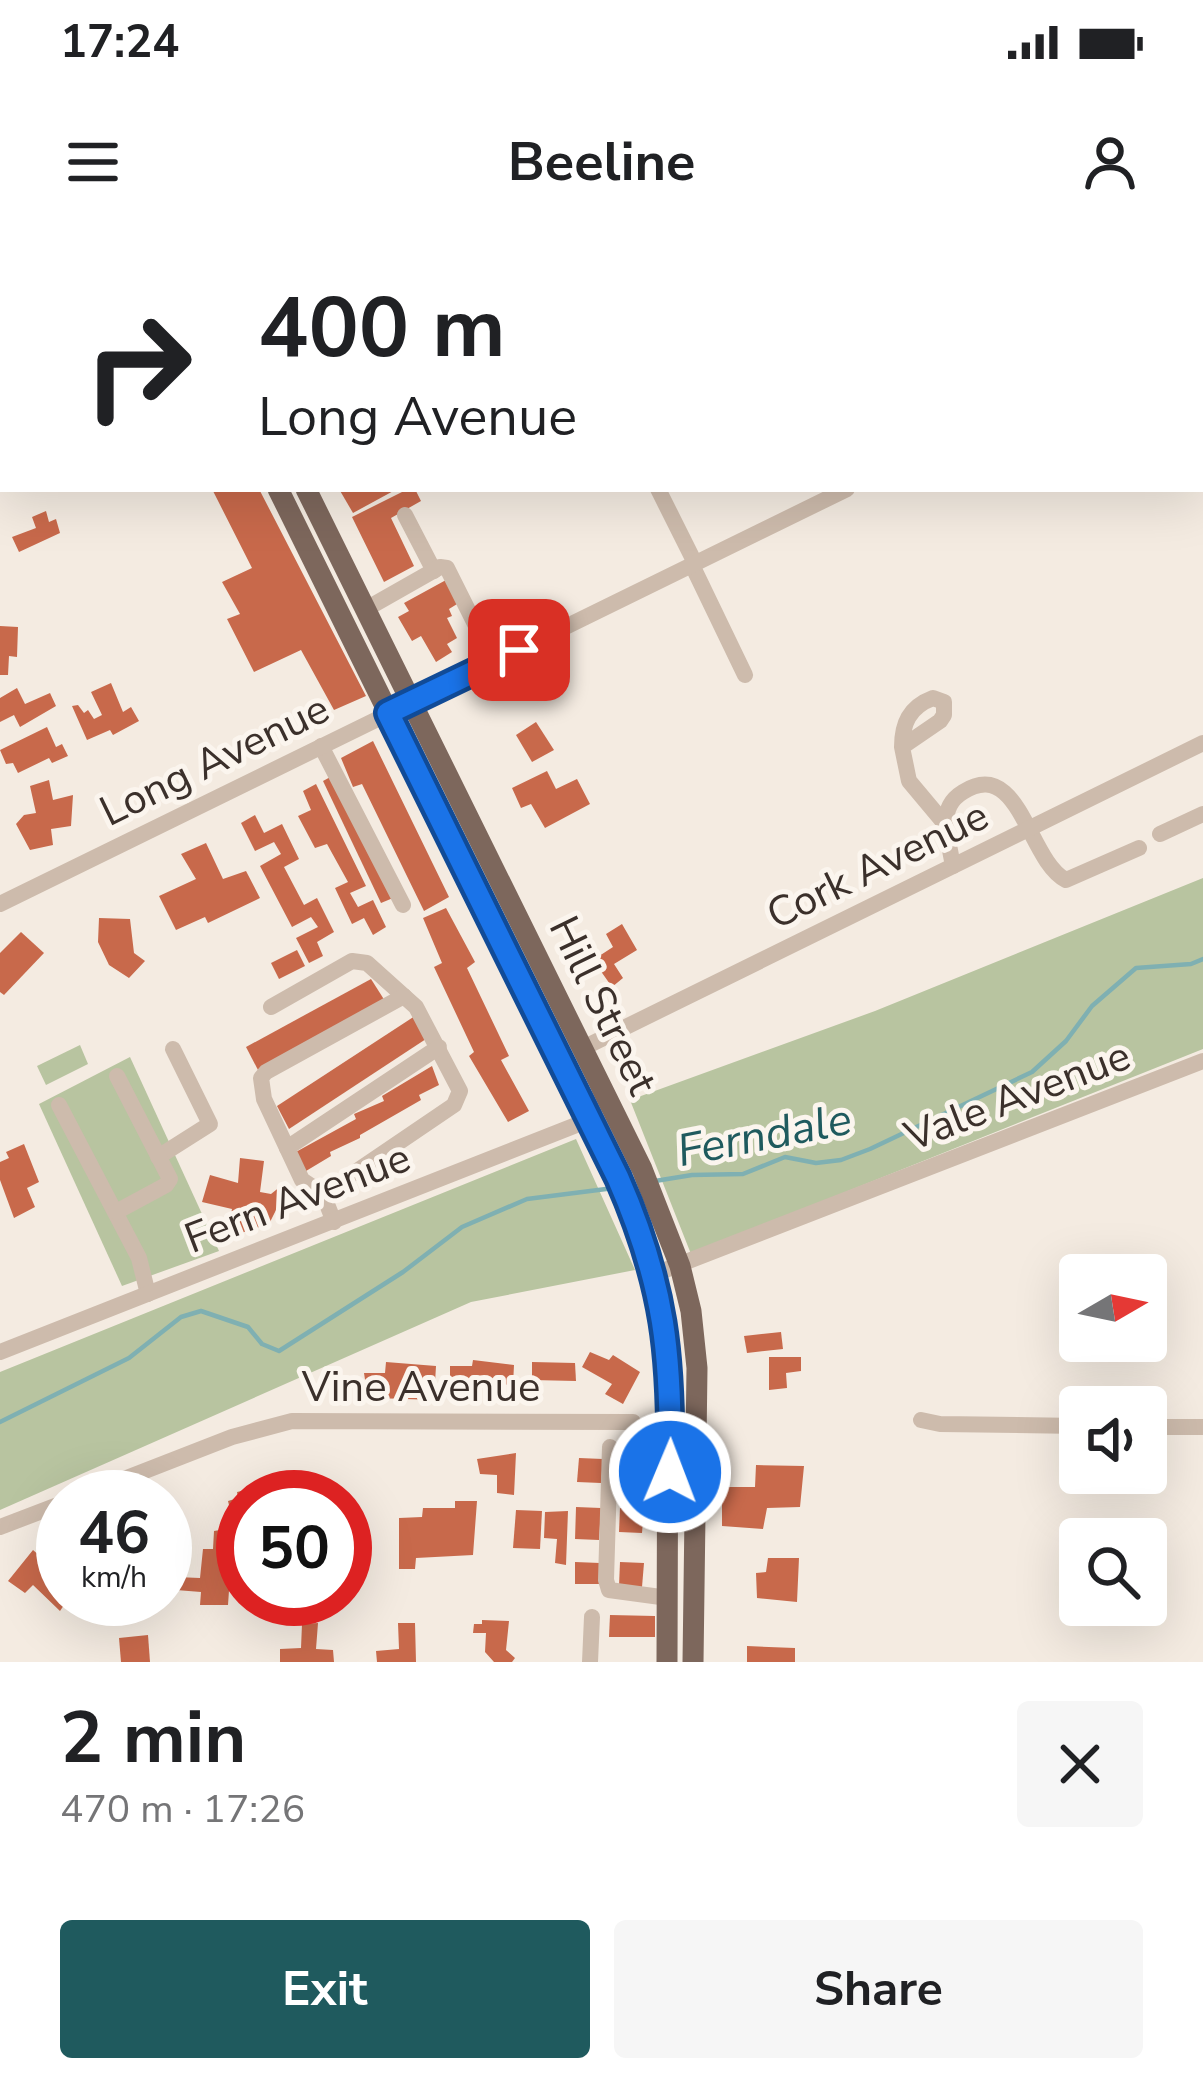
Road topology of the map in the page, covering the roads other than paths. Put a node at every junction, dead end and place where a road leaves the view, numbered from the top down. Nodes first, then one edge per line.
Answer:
1 (279, 492) edge
2 (308, 492) edge
3 (659, 492) edge
4 (842, 492) edge
5 (404, 515) dead end
6 (693, 564) junction
7 (434, 571) junction
8 (366, 609) junction
9 (494, 662) junction
10 (745, 675) dead end
11 (412, 702) junction
12 (388, 713) junction
13 (1203, 742) edge
14 (321, 746) junction
15 (902, 747) dead end
16 (1203, 814) edge
17 (946, 824) junction
18 (1032, 834) junction
19 (1160, 834) dead end
20 (1139, 848) dead end
21 (953, 866) junction
22 (0, 904) edge
23 (403, 905) dead end
24 (404, 996) junction
25 (271, 1007) dead end
26 (439, 1047) junction
27 (173, 1049) dead end
28 (581, 1049) junction
29 (1203, 1061) edge
30 (118, 1076) dead end
31 (602, 1090) junction
32 (59, 1105) dead end
33 (589, 1120) junction
34 (287, 1148) junction
35 (158, 1157) junction
36 (323, 1194) junction
37 (116, 1212) junction
38 (334, 1222) junction
39 (680, 1266) junction
40 (656, 1274) junction
41 (148, 1294) junction
42 (0, 1352) edge
43 (921, 1420) dead end
44 (633, 1422) dead end
45 (1059, 1426) edge
46 (1167, 1427) edge
47 (1203, 1427) edge
48 (610, 1447) dead end
49 (147, 1470) edge
50 (36, 1513) edge
51 (0, 1527) edge
52 (668, 1598) junction
53 (592, 1617) dead end
54 (590, 1662) edge
55 (667, 1662) edge
56 (693, 1662) edge

1 - 12 main road, Hill Street
2 - 8 main road, Hill Street
3 - 6 street
4 - 6 street, Long Avenue
5 - 7 street
6 - 9 street, Long Avenue
6 - 10 street
7 - 8 street
7 - 9 street
8 - 11 main road, Hill Street
9 - 11 street, Long Avenue
11 - 12 street, Long Avenue
11 - 28 main road, Hill Street
12 - 14 street, Long Avenue
12 - 33 main road, Hill Street
13 - 18 street, Cork Avenue
14 - 22 street, Long Avenue
14 - 23 street
15 - 17 street
16 - 19 street
17 - 18 street
17 - 21 street
18 - 20 street
18 - 21 street, Cork Avenue
21 - 28 street, Cork Avenue
24 - 25 street
24 - 26 street
24 - 34 street
26 - 34 street
26 - 36 street
27 - 35 street
28 - 31 main road, Hill Street
29 - 39 street, Vale Avenue
30 - 35 street
31 - 33 street
31 - 39 main road, Hill Street
32 - 37 street
33 - 38 street, Fern Avenue
33 - 40 main road, Hill Street
34 - 36 street
35 - 37 street
36 - 38 street
37 - 41 street
38 - 41 street, Fern Avenue
39 - 40 street, Vale Avenue
39 - 56 main road, Hill Street
40 - 52 main road, Hill Street
41 - 42 street, Fern Avenue
43 - 45 street
44 - 49 street, Vine Avenue
46 - 47 street
48 - 52 street
50 - 51 street
52 - 55 main road, Hill Street
53 - 54 street

